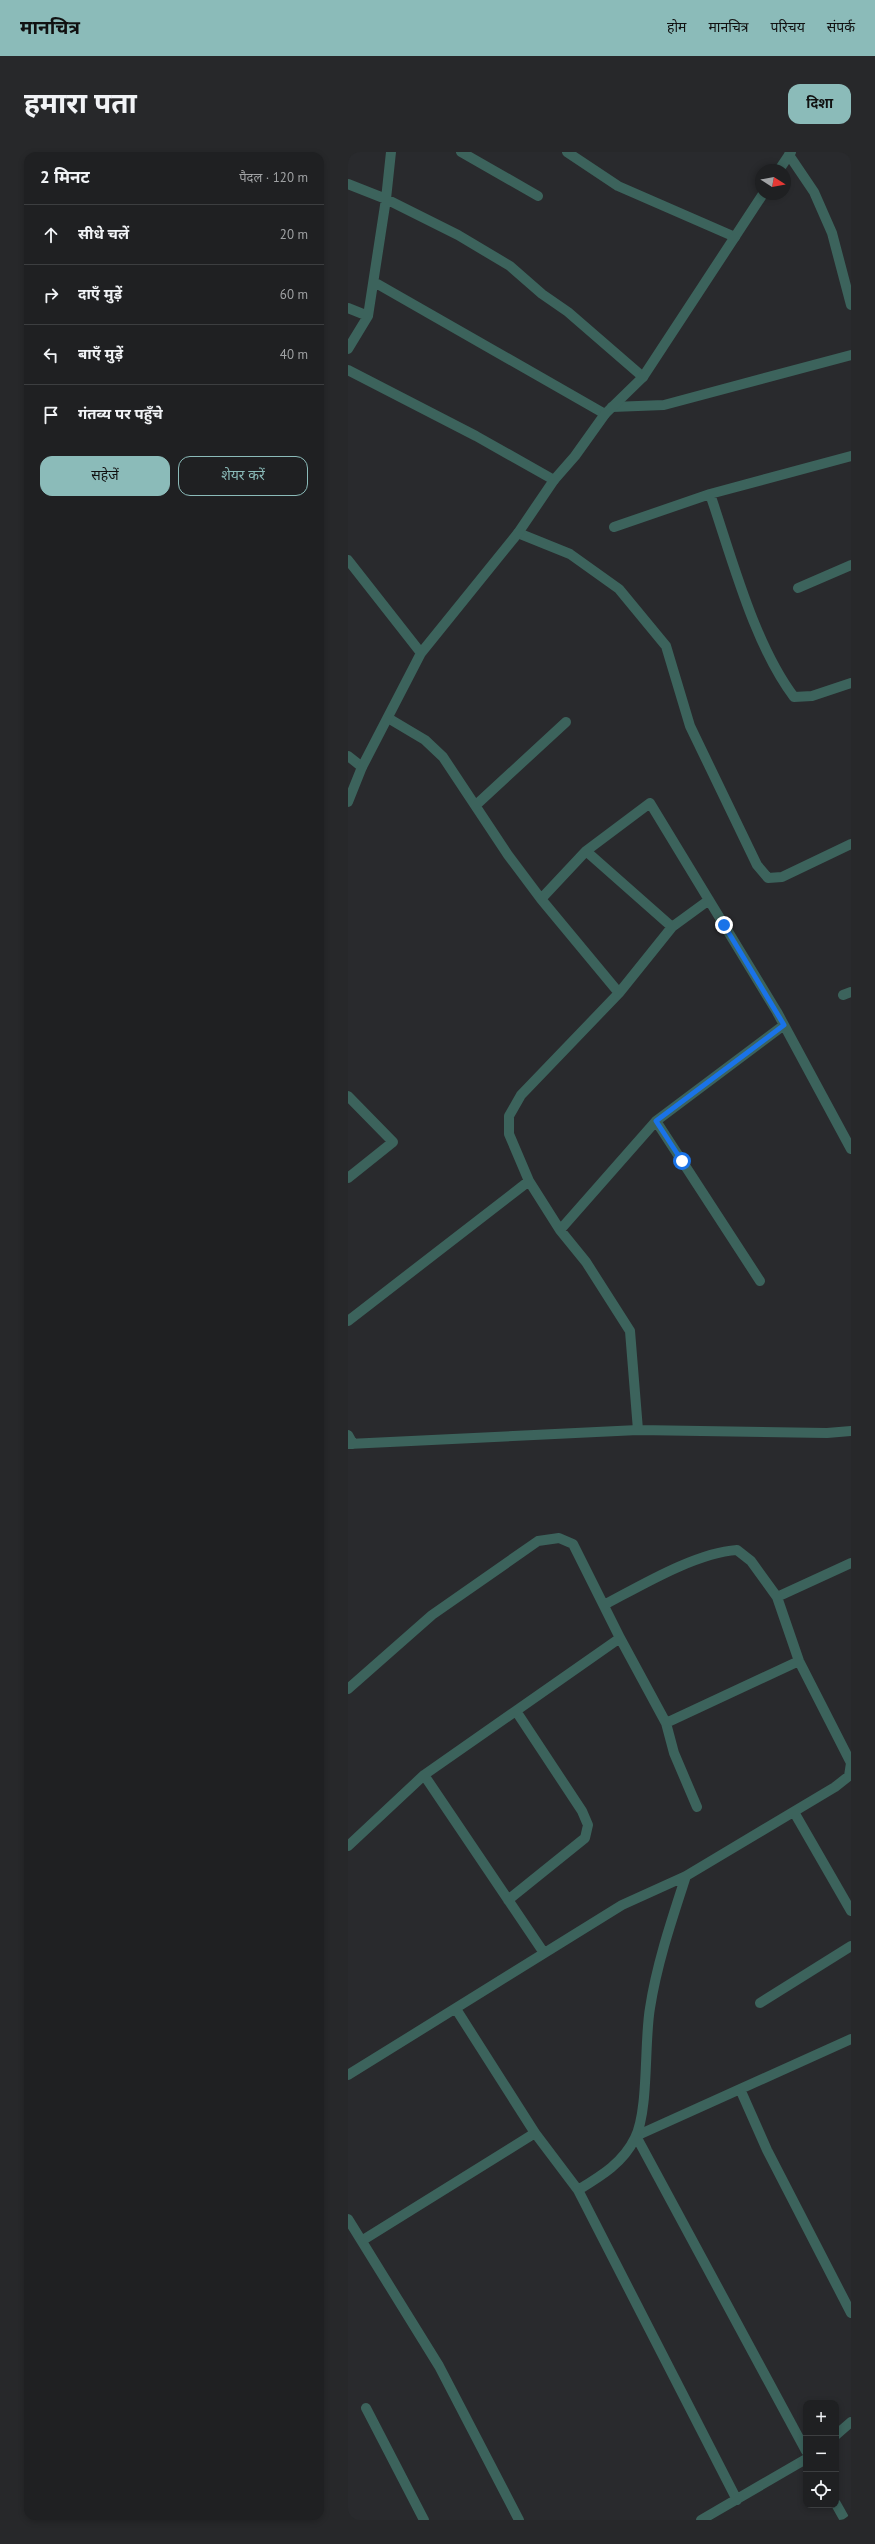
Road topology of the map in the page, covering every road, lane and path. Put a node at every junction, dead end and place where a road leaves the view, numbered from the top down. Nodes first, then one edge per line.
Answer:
1 (391, 152) edge
2 (461, 152) edge
3 (567, 152) edge
4 (790, 153) edge
5 (783, 164) edge
6 (348, 184) edge
7 (538, 196) dead end
8 (386, 198) junction
9 (759, 200) edge
10 (735, 238) junction
11 (374, 282) junction
12 (851, 305) edge
13 (348, 308) edge
14 (368, 316) junction
15 (348, 349) edge
16 (851, 355) edge
17 (348, 370) edge
18 (643, 377) junction
19 (609, 411) junction
20 (851, 456) edge
21 (554, 480) junction
22 (710, 494) junction
23 (614, 527) dead end
24 (518, 533) junction
25 (348, 560) edge
26 (851, 565) edge
27 (798, 588) dead end
28 (421, 653) junction
29 (851, 683) edge
30 (388, 718) junction
31 (566, 722) dead end
32 (348, 756) edge
33 (362, 768) junction
34 (348, 802) edge
35 (476, 805) junction
36 (851, 844) edge
37 (586, 851) junction
38 (541, 899) junction
39 (709, 900) junction
40 (672, 927) junction
41 (619, 993) junction
42 (784, 1025) junction
43 (348, 1096) edge
44 (656, 1121) junction
45 (851, 1149) edge
46 (348, 1178) edge
47 (529, 1181) junction
48 (560, 1230) junction
49 (760, 1281) dead end
50 (348, 1321) edge
51 (638, 1430) junction
52 (851, 1431) edge
53 (350, 1441) edge
54 (851, 1563) edge
55 (777, 1598) junction
56 (604, 1605) junction
57 (620, 1638) junction
58 (799, 1661) junction
59 (348, 1689) edge
60 (516, 1711) junction
61 (666, 1723) junction
62 (424, 1775) junction
63 (697, 1807) dead end
64 (794, 1812) junction
65 (348, 1846) edge
66 (686, 1876) junction
67 (508, 1900) junction
68 (851, 1911) edge
69 (851, 1946) edge
70 (544, 1953) junction
71 (760, 2003) dead end
72 (456, 2009) junction
73 (851, 2039) edge
74 (348, 2075) edge
75 (740, 2089) junction
76 (535, 2133) junction
77 (636, 2136) junction
78 (578, 2190) junction
79 (348, 2219) edge
80 (363, 2240) junction
81 (851, 2313) edge
82 (366, 2408) dead end
83 (851, 2422) edge
84 (839, 2432) edge
85 (803, 2445) edge
86 (803, 2461) edge
87 (737, 2500) junction
88 (838, 2508) edge
89 (424, 2520) edge
90 (519, 2520) edge
91 (701, 2520) edge
92 (845, 2520) edge

1 - 8 street
2 - 7 street
3 - 10 street
4 - 5 street
4 - 12 street
6 - 8 street
8 - 11 street
8 - 18 street
9 - 10 street
10 - 18 street
11 - 14 street
11 - 19 street
13 - 14 street
14 - 15 street
16 - 19 street
17 - 21 street
18 - 19 street
19 - 21 street
20 - 22 street
21 - 24 street
22 - 23 street
22 - 29 street
24 - 28 street
24 - 36 street
25 - 28 street
26 - 27 street
28 - 30 street
30 - 33 street
30 - 35 street
31 - 35 street
32 - 33 street
33 - 34 street
35 - 38 street
37 - 38 street
37 - 39 street
37 - 40 street
38 - 41 street
39 - 40 street
39 - 42 street
40 - 41 street
41 - 47 street
42 - 44 street
42 - 45 street
43 - 46 street
44 - 48 street
44 - 49 street
47 - 48 street
47 - 50 street
48 - 51 street
51 - 52 street
51 - 53 street
54 - 55 street
55 - 56 street
55 - 58 street
56 - 57 street
56 - 59 street
57 - 60 street
57 - 61 street
58 - 61 street
58 - 64 street
60 - 62 street
60 - 67 street
61 - 63 street
62 - 65 street
62 - 67 street
64 - 66 street
64 - 68 street
66 - 70 street
66 - 77 street
67 - 70 street
69 - 71 street
70 - 72 street
72 - 74 street
72 - 76 street
73 - 75 street
75 - 77 street
75 - 81 street
76 - 78 street
76 - 80 street
77 - 78 street
77 - 85 street
78 - 87 street
79 - 80 street
80 - 90 street
82 - 89 street
83 - 84 street
86 - 87 street
87 - 91 street
88 - 92 street

